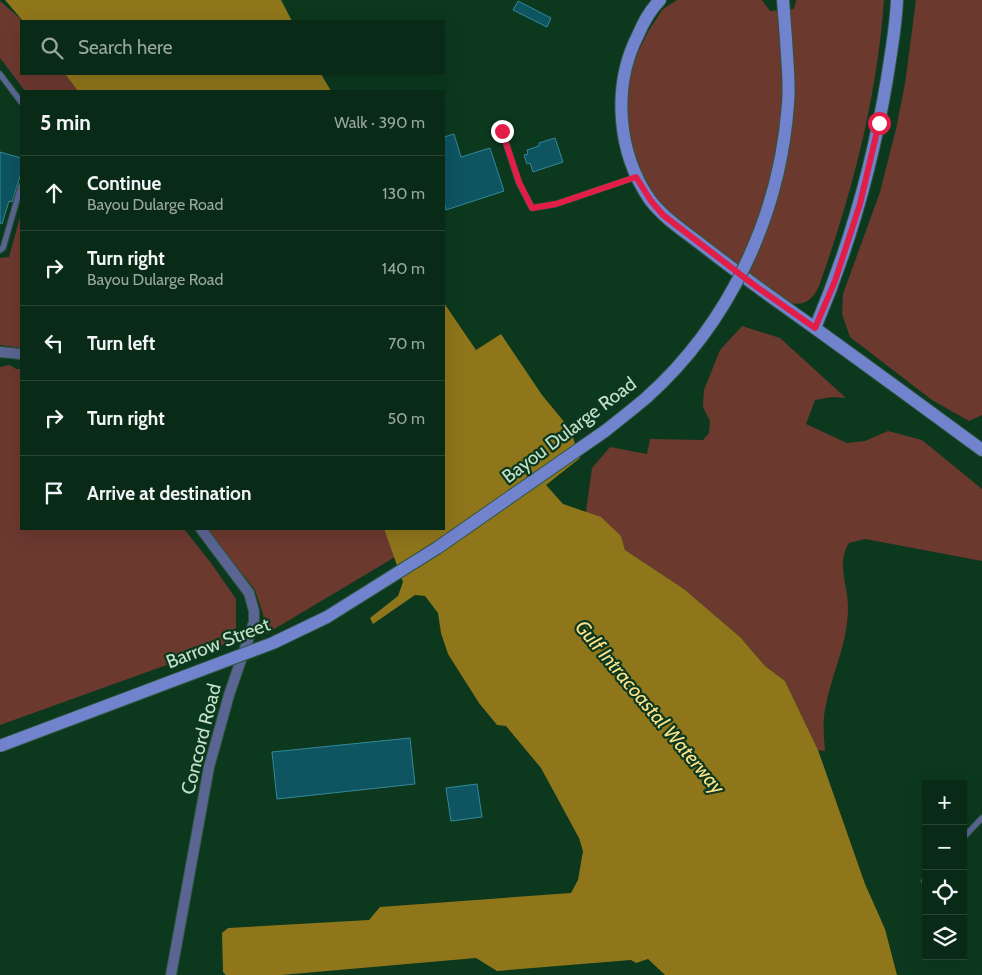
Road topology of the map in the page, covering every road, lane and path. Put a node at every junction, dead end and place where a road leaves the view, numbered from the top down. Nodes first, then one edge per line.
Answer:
1 (660, 0) edge
2 (897, 0) edge
3 (780, 3) edge
4 (0, 74) edge
5 (20, 101) edge
6 (502, 131) dead end
7 (636, 177) junction
8 (20, 189) edge
9 (0, 250) edge
10 (815, 328) junction
11 (0, 352) edge
12 (20, 354) edge
13 (981, 446) edge
14 (202, 530) edge
15 (437, 548) joint
16 (0, 746) edge
17 (982, 818) edge
18 (967, 834) edge
19 (170, 975) edge

1 - 7 main road
2 - 10 main road
3 - 15 main road, Bayou Dularge Road, bridge
4 - 5 lane
6 - 7 lane
7 - 10 main road
8 - 9 lane
10 - 13 main road
11 - 12 street
14 - 19 street, Concord Road
15 - 16 main road, Barrow Street, bridge
17 - 18 lane

